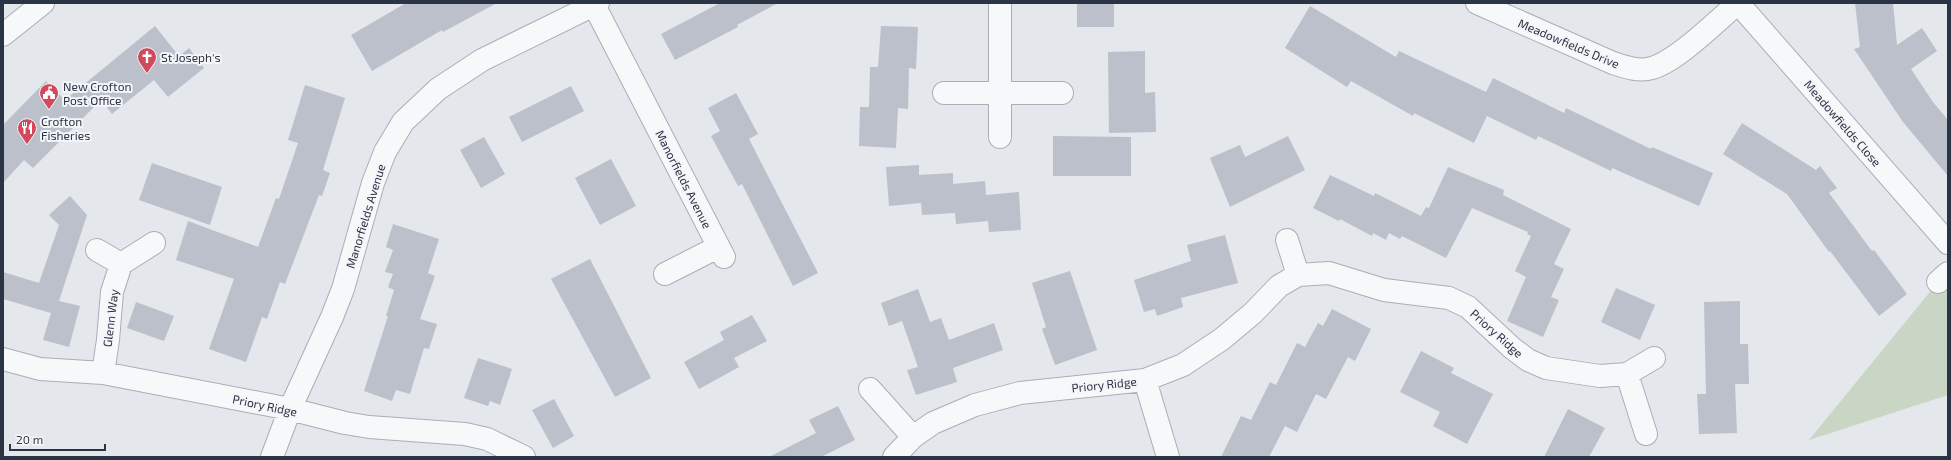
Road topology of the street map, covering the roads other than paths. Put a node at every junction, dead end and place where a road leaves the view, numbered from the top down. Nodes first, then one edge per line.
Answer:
1 (43, 3) edge
2 (1000, 3) edge
3 (1477, 3) edge
4 (1738, 3) edge
5 (596, 4) edge
6 (3, 35) edge
7 (944, 93) dead end
8 (1000, 93) junction
9 (1062, 94) dead end
10 (1000, 138) dead end
11 (1288, 240) dead end
12 (154, 243) dead end
13 (1948, 243) edge
14 (97, 250) dead end
15 (121, 264) junction
16 (665, 274) dead end
17 (1298, 275) junction
18 (1654, 358) dead end
19 (3, 359) edge
20 (102, 373) junction
21 (1627, 374) junction
22 (1145, 380) junction
23 (870, 389) dead end
24 (290, 410) junction
25 (1646, 434) dead end
26 (913, 437) junction
27 (272, 457) edge
28 (524, 457) edge
29 (894, 457) edge
30 (1168, 457) edge

1 - 6 street
2 - 8 street
3 - 4 street, Meadowfields Drive
4 - 13 street, Meadowfields Close
5 - 16 street, Manorfields Avenue
5 - 24 street, Manorfields Avenue
7 - 8 street
8 - 9 street
8 - 10 street
11 - 17 street
12 - 15 street
14 - 15 street
15 - 20 street, Glenn Way
17 - 21 street, Priory Ridge
17 - 22 street, Priory Ridge
18 - 21 street, Priory Ridge
19 - 20 street, Priory Ridge
20 - 24 street, Priory Ridge
21 - 25 street
22 - 26 street, Priory Ridge
22 - 30 street
23 - 26 street
24 - 27 street, Manorfields Avenue
24 - 28 street, Priory Ridge
26 - 29 street, Priory Ridge

